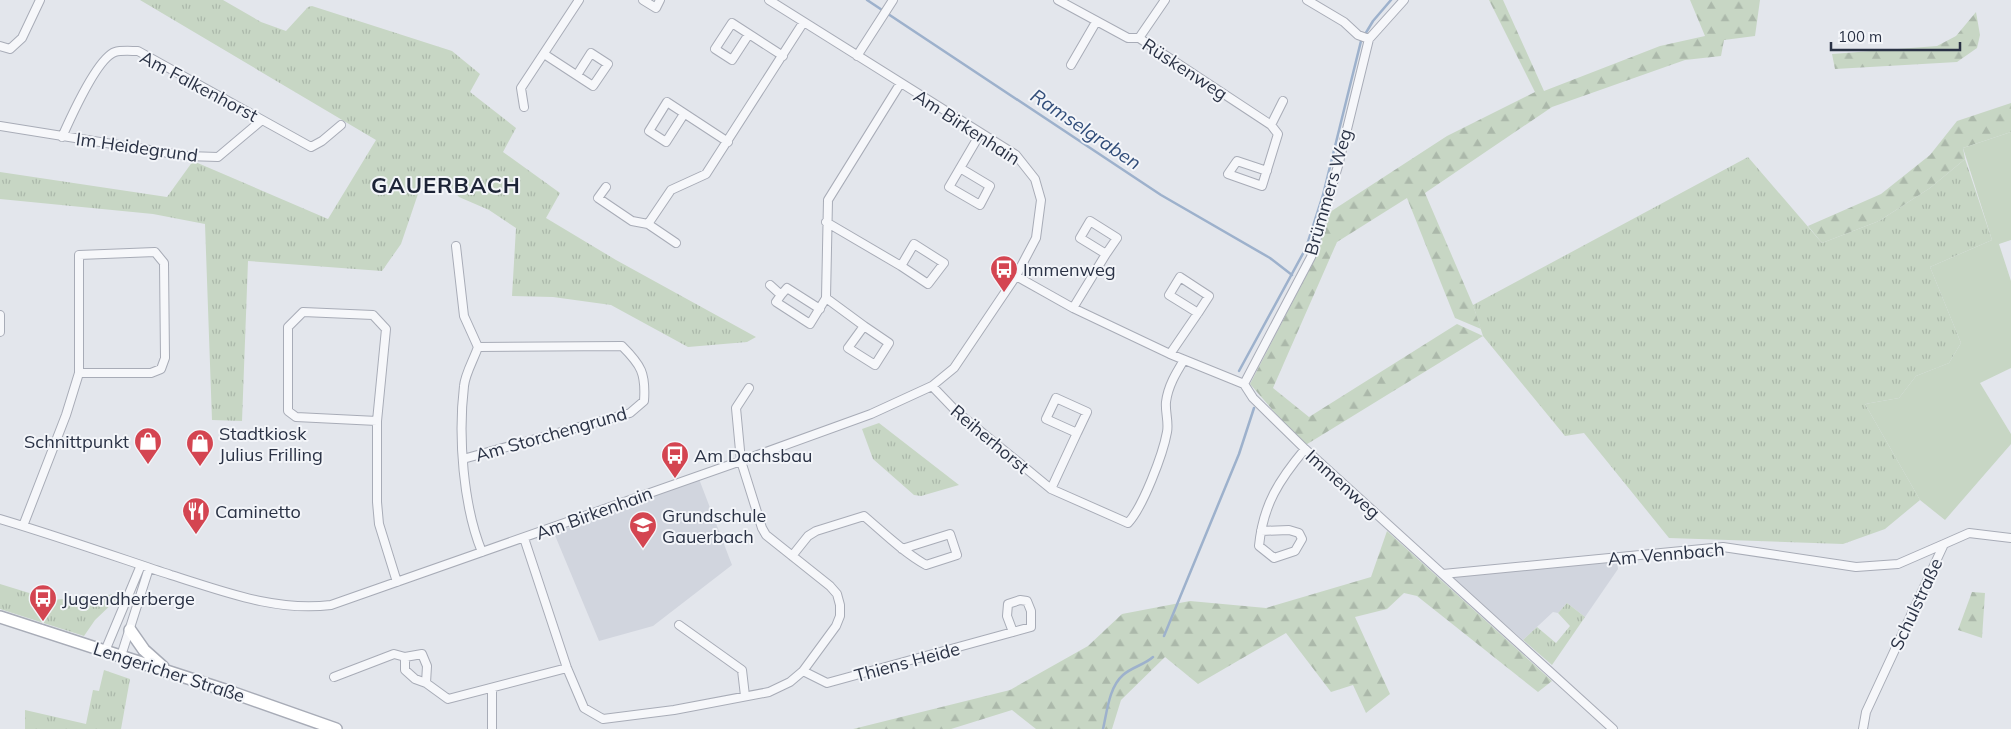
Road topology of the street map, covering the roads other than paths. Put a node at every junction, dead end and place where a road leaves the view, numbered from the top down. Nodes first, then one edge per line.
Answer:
1 (40, 0) edge
2 (579, 0) edge
3 (643, 0) edge
4 (660, 0) edge
5 (769, 0) edge
6 (893, 0) edge
7 (1058, 0) edge
8 (1164, 0) edge
9 (1309, 0) edge
10 (1404, 0) edge
11 (1096, 22) junction
12 (803, 23) junction
13 (749, 34) junction
14 (1139, 38) junction
15 (1368, 39) junction
16 (0, 46) edge
17 (544, 54) junction
18 (783, 56) junction
19 (857, 56) junction
20 (1071, 65) dead end
21 (577, 75) dead end
22 (900, 84) junction
23 (1283, 101) dead end
24 (524, 107) dead end
25 (684, 114) junction
26 (262, 120) junction
27 (341, 125) dead end
28 (1271, 125) junction
29 (0, 126) edge
30 (980, 134) junction
31 (62, 136) junction
32 (728, 142) junction
33 (960, 168) junction
34 (1267, 171) junction
35 (606, 187) dead end
36 (826, 222) junction
37 (648, 224) junction
38 (676, 243) dead end
39 (456, 246) dead end
40 (1106, 254) junction
41 (901, 266) junction
42 (1016, 276) junction
43 (770, 285) dead end
44 (781, 295) junction
45 (826, 298) junction
46 (1073, 308) junction
47 (820, 310) junction
48 (1198, 314) junction
49 (0, 315) edge
50 (864, 326) junction
51 (0, 332) edge
52 (478, 347) junction
53 (1170, 354) junction
54 (1184, 360) junction
55 (79, 373) junction
56 (1244, 384) junction
57 (932, 386) junction
58 (749, 388) dead end
59 (378, 421) junction
60 (1077, 434) junction
61 (1305, 449) junction
62 (463, 459) junction
63 (741, 461) junction
64 (1051, 489) junction
65 (0, 519) edge
66 (23, 526) junction
67 (1261, 531) junction
68 (524, 538) junction
69 (2011, 538) edge
70 (1944, 544) junction
71 (902, 549) junction
72 (482, 552) junction
73 (792, 556) junction
74 (141, 565) junction
75 (149, 568) junction
76 (1443, 574) junction
77 (397, 582) junction
78 (0, 617) edge
79 (678, 625) dead end
80 (130, 630) junction
81 (1013, 632) dead end
82 (105, 651) junction
83 (120, 656) junction
84 (405, 657) junction
85 (567, 668) junction
86 (803, 671) junction
87 (171, 672) junction
88 (334, 677) dead end
89 (426, 683) junction
90 (492, 688) junction
91 (745, 696) junction
92 (336, 729) edge
93 (492, 729) edge
94 (1613, 729) edge
95 (1863, 729) edge

1 - 16 street
2 - 17 street
3 - 4 street
5 - 12 street, Am Birkenhain
6 - 19 street
7 - 11 street, Rüskenweg
8 - 14 street
9 - 15 street
10 - 15 street, Brümmers Weg
11 - 14 street, Rüskenweg
11 - 20 street
12 - 18 street
12 - 19 street, Am Birkenhain
13 - 13 street
13 - 18 street
14 - 28 street, Rüskenweg
15 - 56 street, Brümmers Weg
17 - 21 street
17 - 24 street
18 - 32 street
19 - 22 street, Am Birkenhain
22 - 30 street, Am Birkenhain
22 - 36 street
23 - 28 street
25 - 25 street
25 - 32 street
26 - 27 street, Am Falkenhorst
26 - 31 street, Im Heidegrund
26 - 31 street, Am Falkenhorst
28 - 34 street
29 - 31 street, Im Heidegrund
30 - 33 street
30 - 42 street, Am Birkenhain
32 - 37 street
33 - 33 street
34 - 34 street
35 - 37 street
36 - 41 street
36 - 45 street
37 - 38 street
39 - 52 street
40 - 40 street
40 - 46 street
41 - 41 street
42 - 46 street
42 - 57 street, Am Birkenhain
43 - 44 street
44 - 47 street
44 - 47 street
45 - 47 street
45 - 50 street
46 - 53 street
48 - 48 street
48 - 53 street
49 - 51 street
50 - 50 street
52 - 62 street, Am Storchengrund
52 - 62 street, Am Storchengrund
53 - 54 street
54 - 56 street
54 - 64 street, Reiherhorst
55 - 55 street
55 - 66 street
56 - 61 street, Immenweg
57 - 63 street, Am Birkenhain
57 - 64 street, Reiherhorst
58 - 63 street
59 - 59 street
59 - 77 street
60 - 60 street
60 - 64 street
61 - 67 street
61 - 76 street, Immenweg
62 - 72 street, Am Storchengrund
63 - 68 street, Am Birkenhain
63 - 73 street
65 - 66 street, Am Birkenhain
66 - 74 street, Am Birkenhain
67 - 67 street
68 - 72 street, Am Birkenhain
68 - 85 street
69 - 70 street, Schulstraße
70 - 76 street, Am Vennbach
70 - 95 street, Schulstraße
71 - 71 street
71 - 73 street
72 - 77 street, Am Birkenhain
73 - 86 street
74 - 75 street, Am Birkenhain
74 - 82 street
75 - 77 street, Am Birkenhain
75 - 80 street
76 - 94 street, Immenweg
78 - 82 main road, Lengericher Straße
79 - 91 street
80 - 83 street
80 - 87 main road
81 - 86 street, Thiens Heide
82 - 83 main road, Lengericher Straße
83 - 87 main road, Lengericher Straße
84 - 88 street
84 - 89 street
84 - 89 street
85 - 90 street
85 - 91 street
86 - 91 street
87 - 92 main road, Lengericher Straße
89 - 90 street
90 - 93 street

